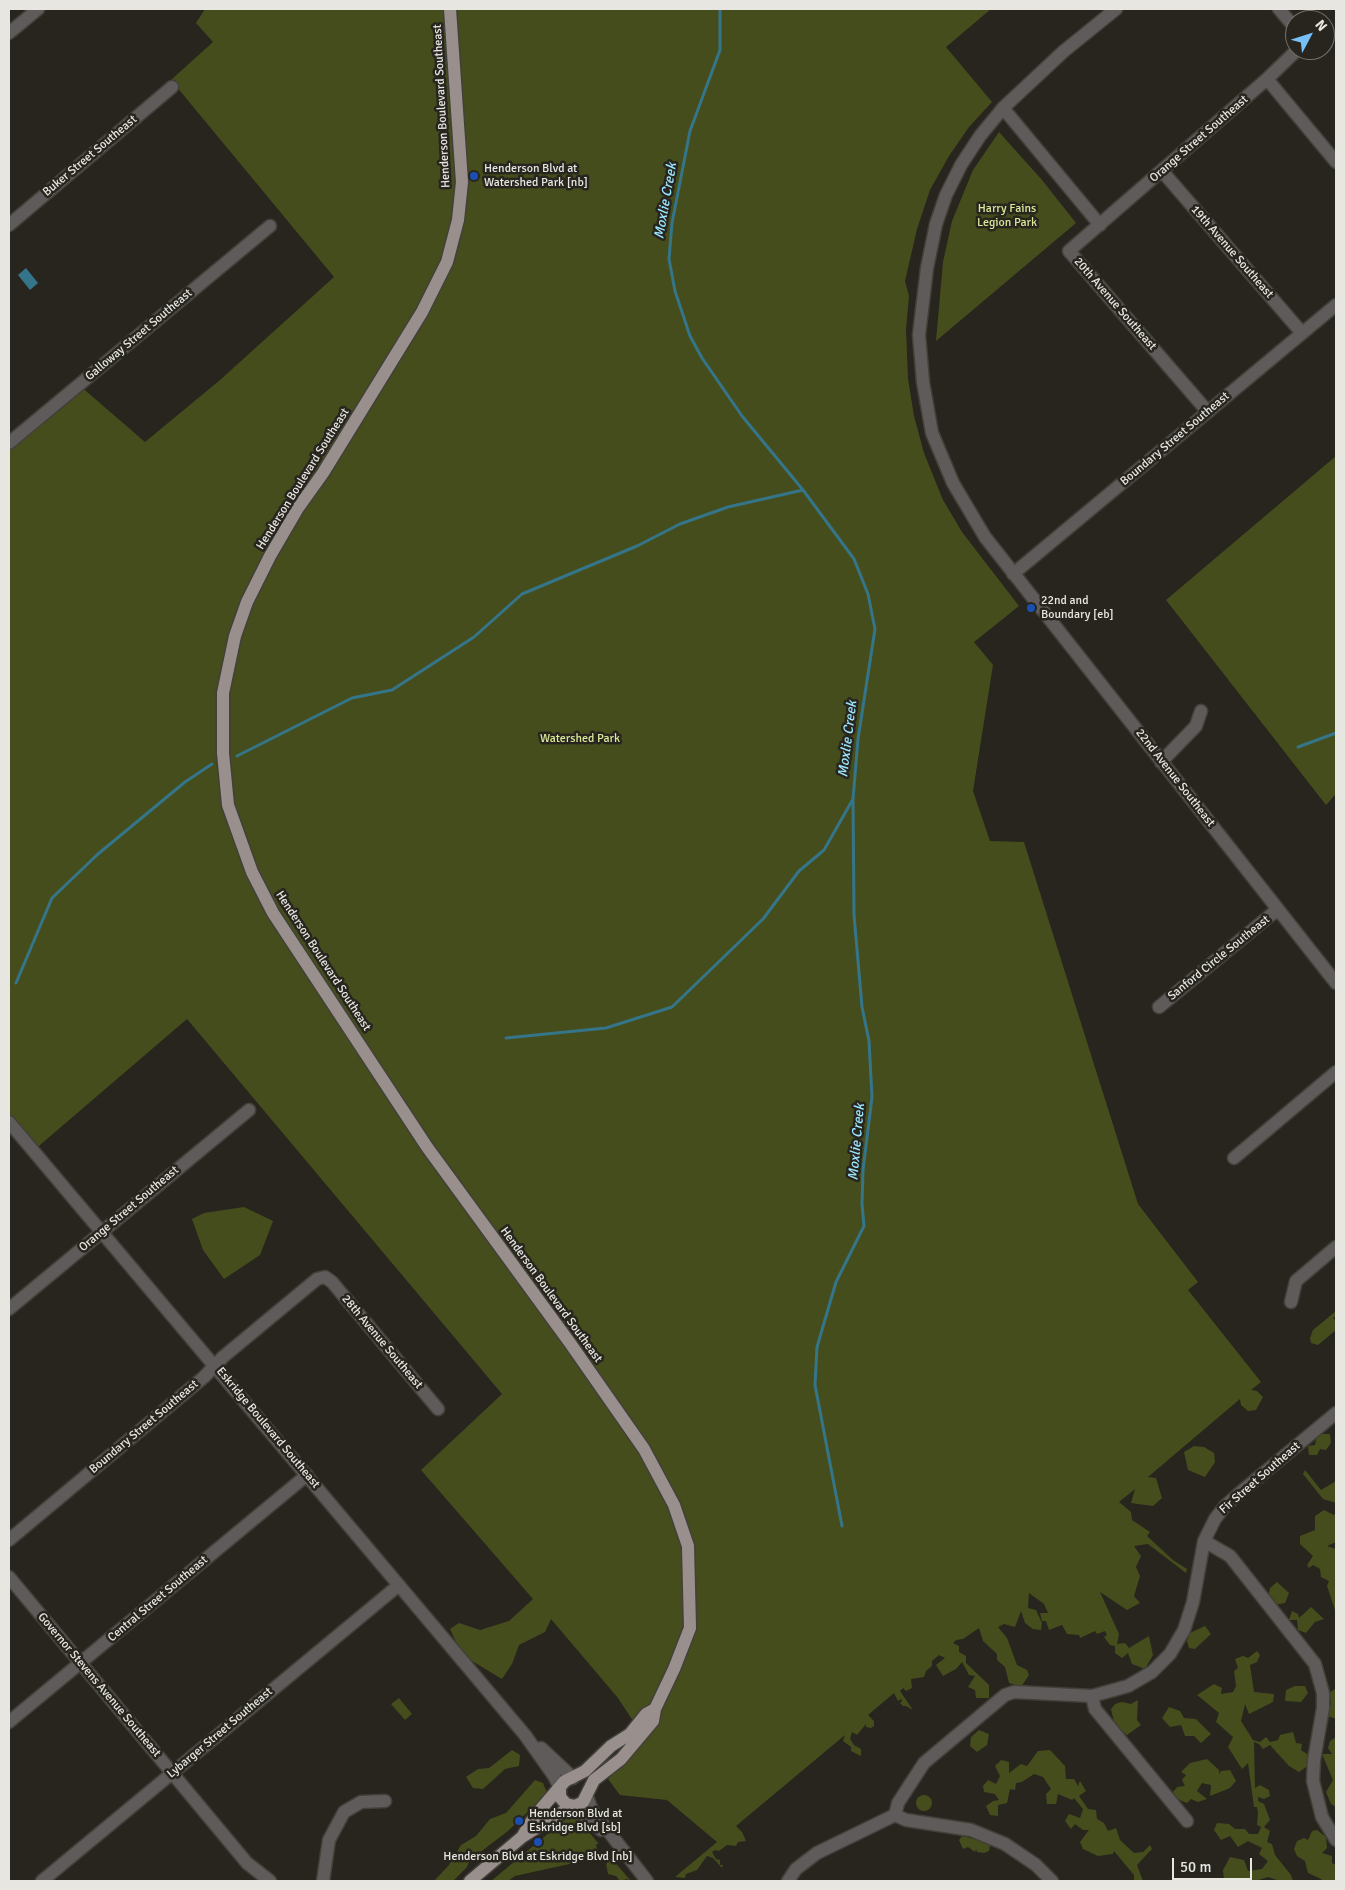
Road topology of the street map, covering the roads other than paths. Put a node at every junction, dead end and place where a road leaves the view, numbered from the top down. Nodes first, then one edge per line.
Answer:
1 (38, 9) edge
2 (450, 9) edge
3 (1116, 9) edge
4 (9, 33) edge
5 (1287, 60) edge
6 (1267, 80) junction
7 (172, 87) dead end
8 (1004, 108) junction
9 (1336, 162) edge
10 (1162, 171) junction
11 (9, 225) edge
12 (1100, 225) junction
13 (270, 226) dead end
14 (1336, 305) edge
15 (1302, 333) junction
16 (1208, 412) junction
17 (9, 444) edge
18 (1013, 574) junction
19 (1201, 712) dead end
20 (1161, 762) junction
21 (1278, 909) junction
22 (1336, 983) edge
23 (1160, 1007) dead end
24 (1336, 1072) edge
25 (250, 1110) dead end
26 (9, 1122) edge
27 (1234, 1158) dead end
28 (101, 1230) junction
29 (1336, 1247) edge
30 (325, 1277) joint
31 (1291, 1302) dead end
32 (9, 1309) edge
33 (215, 1365) junction
34 (438, 1409) dead end
35 (1336, 1413) edge
36 (307, 1475) junction
37 (9, 1540) edge
38 (1204, 1541) junction
39 (9, 1577) edge
40 (399, 1585) junction
41 (80, 1664) junction
42 (1092, 1696) junction
43 (655, 1709) junction
44 (9, 1722) edge
45 (525, 1736) junction
46 (172, 1773) junction
47 (573, 1778) junction
48 (560, 1788) junction
49 (587, 1795) junction
50 (385, 1801) dead end
51 (572, 1806) junction
52 (895, 1815) junction
53 (1187, 1821) dead end
54 (522, 1837) junction
55 (1336, 1840) edge
56 (618, 1845) junction
57 (42, 1881) edge
58 (270, 1881) edge
59 (323, 1881) edge
60 (470, 1881) edge
61 (647, 1881) edge
62 (788, 1881) edge
63 (1052, 1881) edge

1 - 4 street
2 - 43 main road, Henderson Boulevard Southeast
3 - 8 street, 22nd Avenue Southeast
5 - 6 street, Orange Street Southeast
6 - 9 street
6 - 10 street, Orange Street Southeast
7 - 11 street, Buker Street Southeast
8 - 12 street
8 - 18 street, 22nd Avenue Southeast
10 - 12 street, Orange Street Southeast
10 - 15 street, 19th Avenue Southeast
12 - 16 street, 20th Avenue Southeast
13 - 17 street, Galloway Street Southeast
14 - 15 street, Boundary Street Southeast
15 - 16 street, Boundary Street Southeast
16 - 18 street, Boundary Street Southeast
18 - 20 street, 22nd Avenue Southeast
19 - 20 street
20 - 21 street, 22nd Avenue Southeast
21 - 22 street, 22nd Avenue Southeast
21 - 23 street, Sanford Circle Southeast
24 - 27 street
25 - 28 street, Orange Street Southeast
26 - 28 street, Eskridge Boulevard Southeast
28 - 32 street, Orange Street Southeast
28 - 33 street, Eskridge Boulevard Southeast
29 - 31 street
30 - 33 street, Boundary Street Southeast
30 - 34 street, 28th Avenue Southeast
33 - 36 street, Eskridge Boulevard Southeast
33 - 37 street, Boundary Street Southeast
35 - 38 street, Fir Street Southeast
36 - 40 street, Eskridge Boulevard Southeast
36 - 41 street, Central Street Southeast
38 - 42 street, Fir Street Southeast
38 - 55 street
39 - 41 street, Governor Stevens Avenue Southeast
40 - 45 street, Eskridge Boulevard Southeast
40 - 46 street, Lybarger Street Southeast
41 - 44 street, Central Street Southeast
41 - 46 street, Governor Stevens Avenue Southeast
42 - 52 street, Fir Street Southeast
42 - 53 street
43 - 47 main road, Henderson Boulevard Southeast
43 - 49 main road, Henderson Boulevard Southeast
45 - 47 street, Eskridge Boulevard Southeast
45 - 48 street, Eskridge Boulevard Southeast
46 - 57 street, Lybarger Street Southeast
46 - 58 street, Governor Stevens Avenue Southeast
47 - 48 main road
47 - 49 main road
48 - 51 main road
48 - 54 main road
49 - 51 main road
49 - 56 street
50 - 59 street
51 - 54 main road
51 - 56 street
52 - 62 street
52 - 63 street
54 - 60 main road
56 - 61 street

